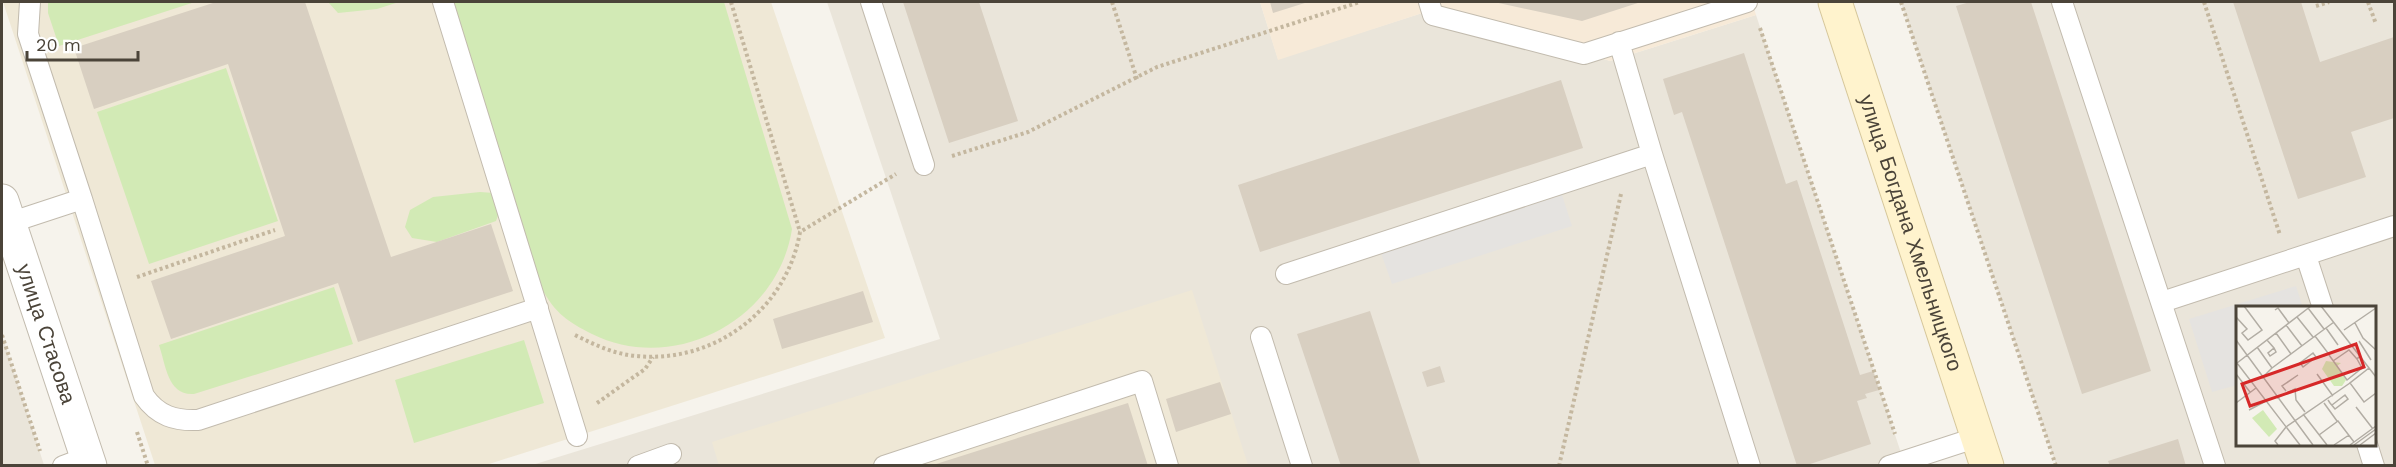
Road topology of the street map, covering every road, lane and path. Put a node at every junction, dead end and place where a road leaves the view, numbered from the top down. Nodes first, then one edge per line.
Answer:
1 (30, 2) edge
2 (443, 2) edge
3 (731, 2) edge
4 (871, 2) edge
5 (1112, 2) edge
6 (1429, 2) edge
7 (1747, 2) edge
8 (1901, 2) edge
9 (2062, 2) edge
10 (2204, 2) edge
11 (2329, 2) edge
12 (2368, 2) edge
13 (1841, 3) edge
14 (2316, 6) dead end
15 (2376, 24) dead end
16 (1760, 26) dead end
17 (1619, 42) junction
18 (1137, 79) dead end
19 (1652, 154) junction
20 (1628, 161) junction
21 (924, 165) dead end
22 (82, 199) junction
23 (5, 212) edge
24 (2394, 226) edge
25 (275, 230) dead end
26 (800, 232) dead end
27 (2297, 259) junction
28 (1286, 274) dead end
29 (110, 286) junction
30 (2162, 302) junction
31 (2322, 306) edge
32 (538, 308) junction
33 (2, 335) edge
34 (1261, 337) dead end
35 (653, 357) dead end
36 (574, 428) joint
37 (2368, 446) edge
38 (1983, 451) edge
39 (671, 454) dead end
40 (41, 455) dead end
41 (80, 463) edge
42 (1897, 463) edge
43 (638, 465) edge
44 (884, 465) edge
45 (1168, 465) edge
46 (1302, 465) edge
47 (1559, 465) edge
48 (1750, 465) edge
49 (2056, 465) edge
50 (2215, 465) edge
51 (2374, 465) edge

1 - 22 lane
2 - 32 lane
3 - 26 path
4 - 21 lane
5 - 18 path
6 - 17 lane
7 - 17 lane
8 - 49 path
9 - 30 lane
10 - 27 path
11 - 14 path
12 - 15 path
13 - 38 street, улица Богдана Хмельницкого
16 - 42 path
17 - 19 lane
19 - 20 lane
19 - 48 lane
20 - 28 lane
20 - 47 path
22 - 23 lane
22 - 29 lane
23 - 41 street, улица Стасова
24 - 27 lane
25 - 29 path
27 - 30 lane
27 - 31 lane
29 - 32 lane
30 - 50 lane
32 - 36 lane
33 - 40 path
34 - 46 lane
35 - 36 path
37 - 51 lane
38 - 42 lane
39 - 43 lane
44 - 45 lane

